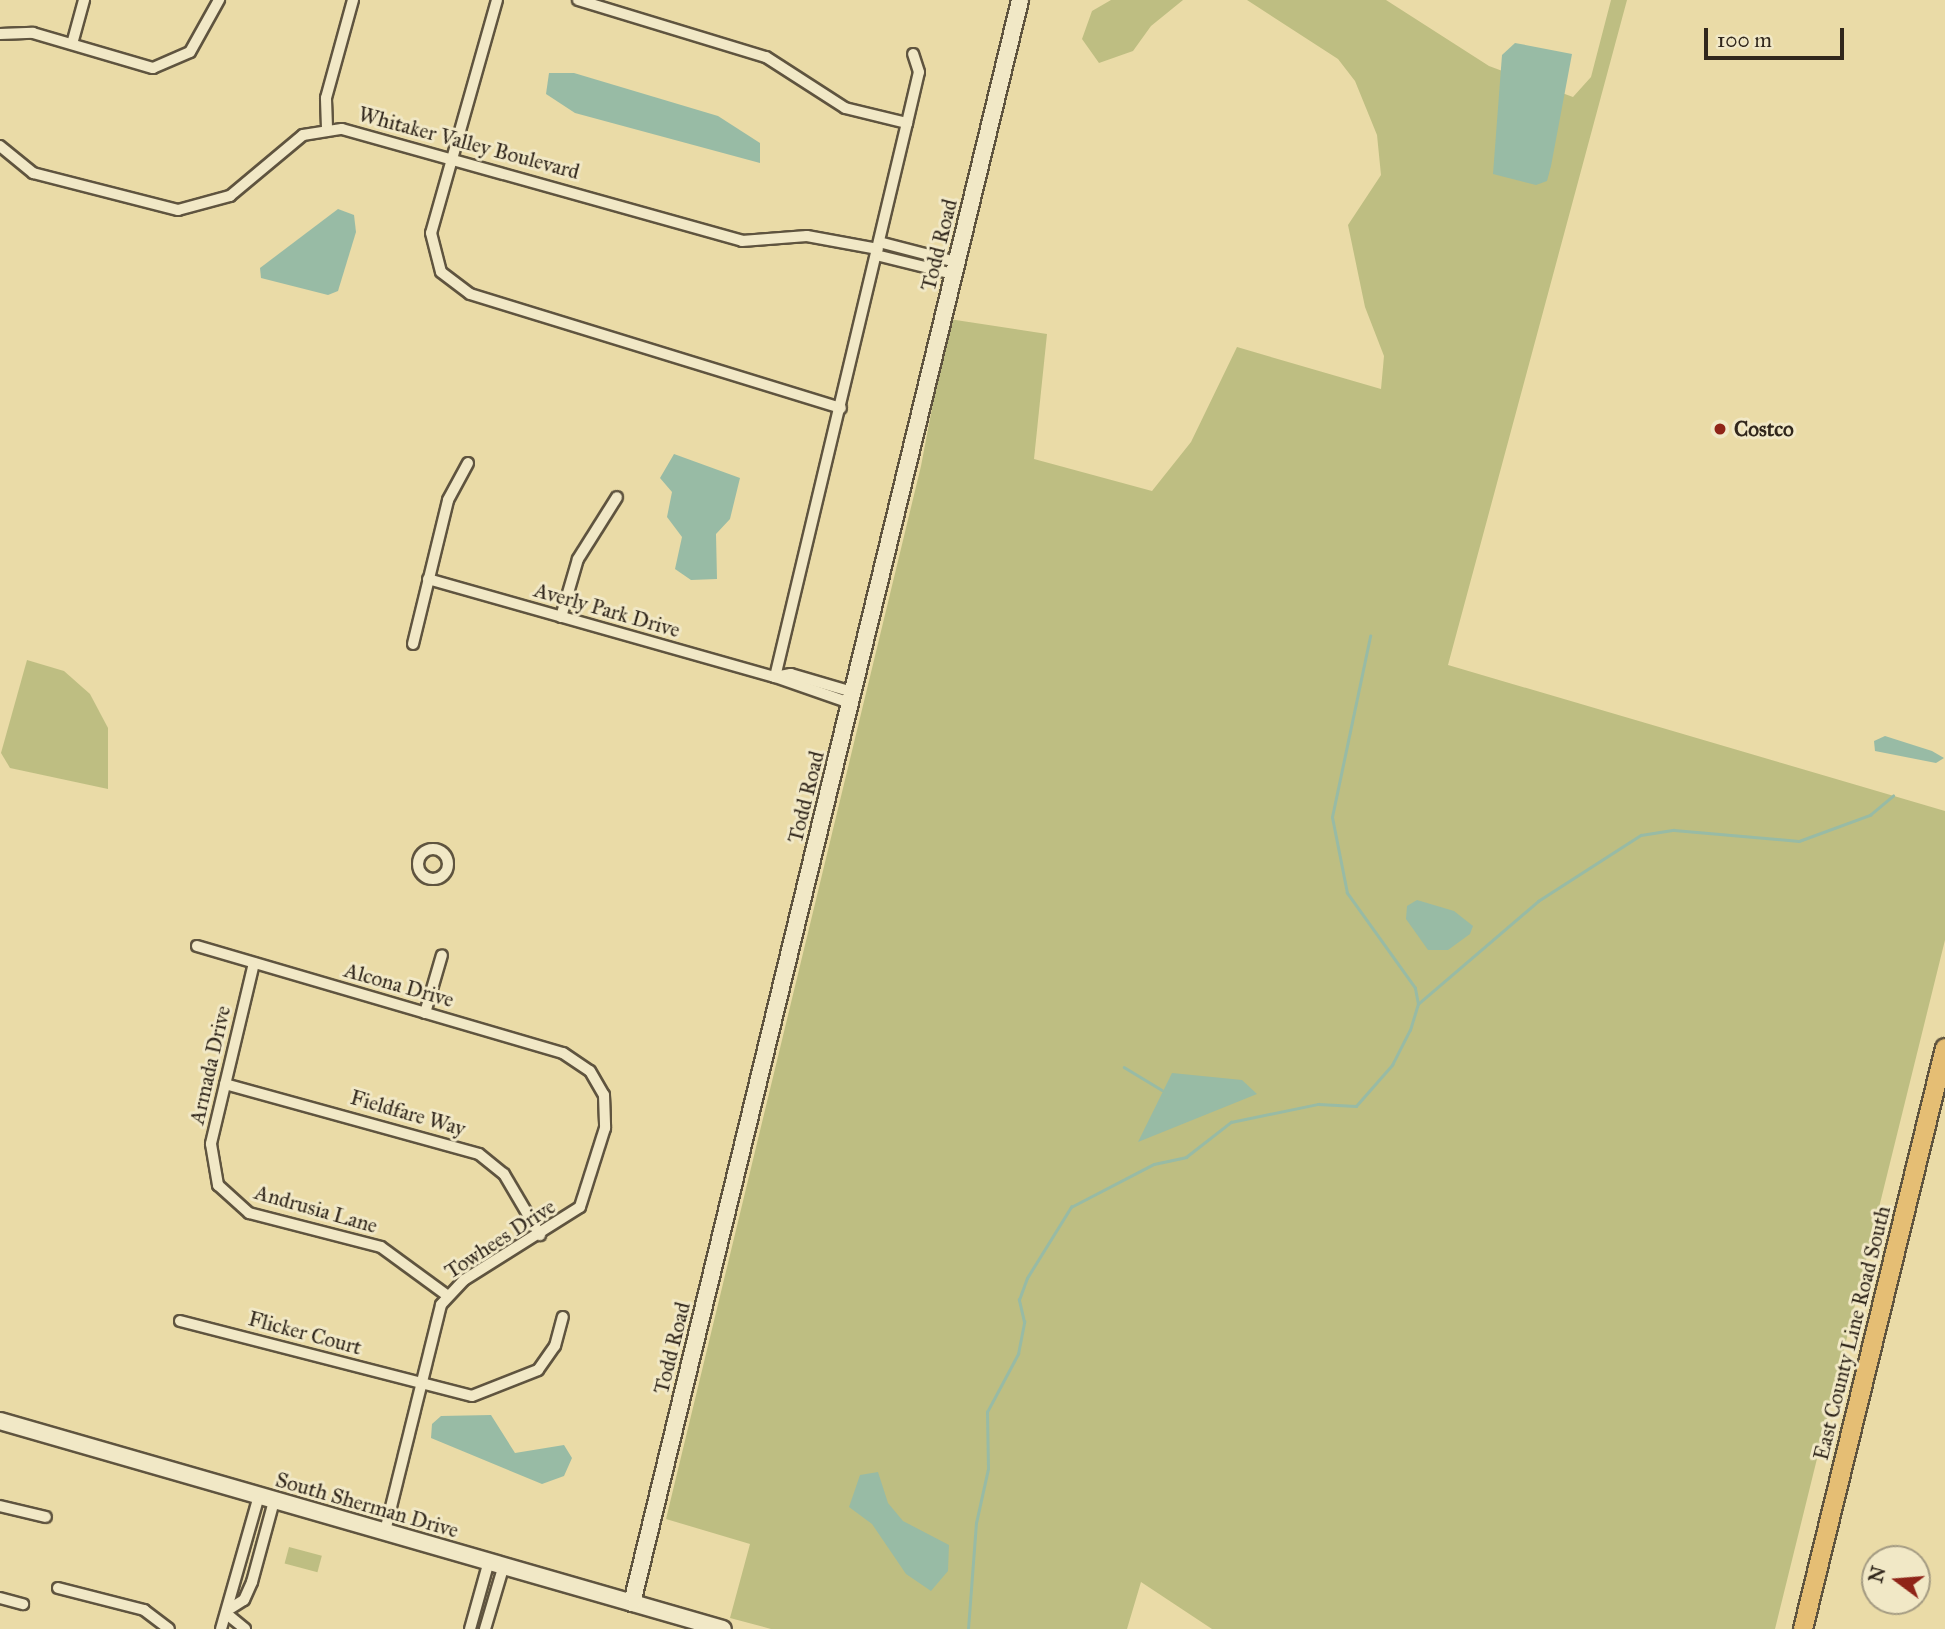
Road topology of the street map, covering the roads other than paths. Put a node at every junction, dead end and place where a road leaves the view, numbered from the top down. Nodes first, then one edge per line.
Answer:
1 (85, 0) edge
2 (219, 0) edge
3 (353, 0) edge
4 (497, 0) edge
5 (578, 0) edge
6 (1020, 0) edge
7 (0, 34) edge
8 (72, 44) junction
9 (913, 54) dead end
10 (907, 123) junction
11 (327, 128) junction
12 (0, 146) edge
13 (451, 157) junction
14 (878, 248) junction
15 (955, 268) junction
16 (841, 408) junction
17 (468, 463) dead end
18 (617, 497) dead end
19 (428, 579) junction
20 (561, 617) junction
21 (413, 644) dead end
22 (775, 677) junction
23 (851, 698) junction
24 (197, 946) dead end
25 (442, 955) dead end
26 (254, 963) junction
27 (425, 1013) junction
28 (1945, 1048) edge
29 (587, 1068) joint
30 (225, 1084) junction
31 (215, 1177) joint
32 (541, 1235) junction
33 (448, 1296) junction
34 (563, 1317) dead end
35 (180, 1321) dead end
36 (420, 1386) junction
37 (1, 1423) edge
38 (266, 1498) junction
39 (0, 1506) edge
40 (46, 1517) dead end
41 (386, 1532) junction
42 (496, 1563) junction
43 (58, 1588) dead end
44 (0, 1598) edge
45 (632, 1603) junction
46 (23, 1604) dead end
47 (229, 1612) junction
48 (693, 1625) edge
49 (169, 1629) edge
50 (221, 1629) edge
51 (245, 1629) edge
52 (470, 1629) edge
53 (485, 1629) edge
54 (723, 1629) edge
55 (1803, 1629) edge

1 - 8 street
2 - 8 street
3 - 11 street
4 - 13 street
5 - 10 street
6 - 15 street, Todd Road
7 - 8 street
9 - 10 street
10 - 14 street
11 - 12 street, Whitaker Valley Boulevard
11 - 13 street, Whitaker Valley Boulevard
13 - 14 street, Whitaker Valley Boulevard
13 - 16 street
14 - 15 street, Whitaker Valley Boulevard
14 - 16 street
15 - 23 street, Todd Road
16 - 22 street
17 - 19 street
18 - 20 street
19 - 20 street, Averly Park Drive
19 - 21 street
20 - 22 street, Averly Park Drive
22 - 23 street, Averly Park Drive
23 - 45 street, Todd Road
24 - 26 street, Alcona Drive
25 - 27 street
26 - 27 street, Alcona Drive
26 - 30 street, Armada Drive
27 - 29 street, Alcona Drive
28 - 55 main road, East County Line Road South
29 - 32 street, Towhees Drive
30 - 31 street, Armada Drive
30 - 32 street, Fieldfare Way
31 - 33 street, Andrusia Lane
32 - 33 street, Towhees Drive
33 - 36 street, Towhees Drive
34 - 36 street, Flicker Court
35 - 36 street, Flicker Court
36 - 41 street, Towhees Drive
37 - 38 street, South Sherman Drive
38 - 41 street, South Sherman Drive
38 - 47 street
38 - 47 street
39 - 40 street
41 - 42 street, South Sherman Drive
42 - 45 street, South Sherman Drive
42 - 52 street
42 - 53 street
43 - 49 street
44 - 46 street
45 - 48 street, South Sherman Drive
47 - 50 street
47 - 51 street
48 - 54 street, South Sherman Drive

